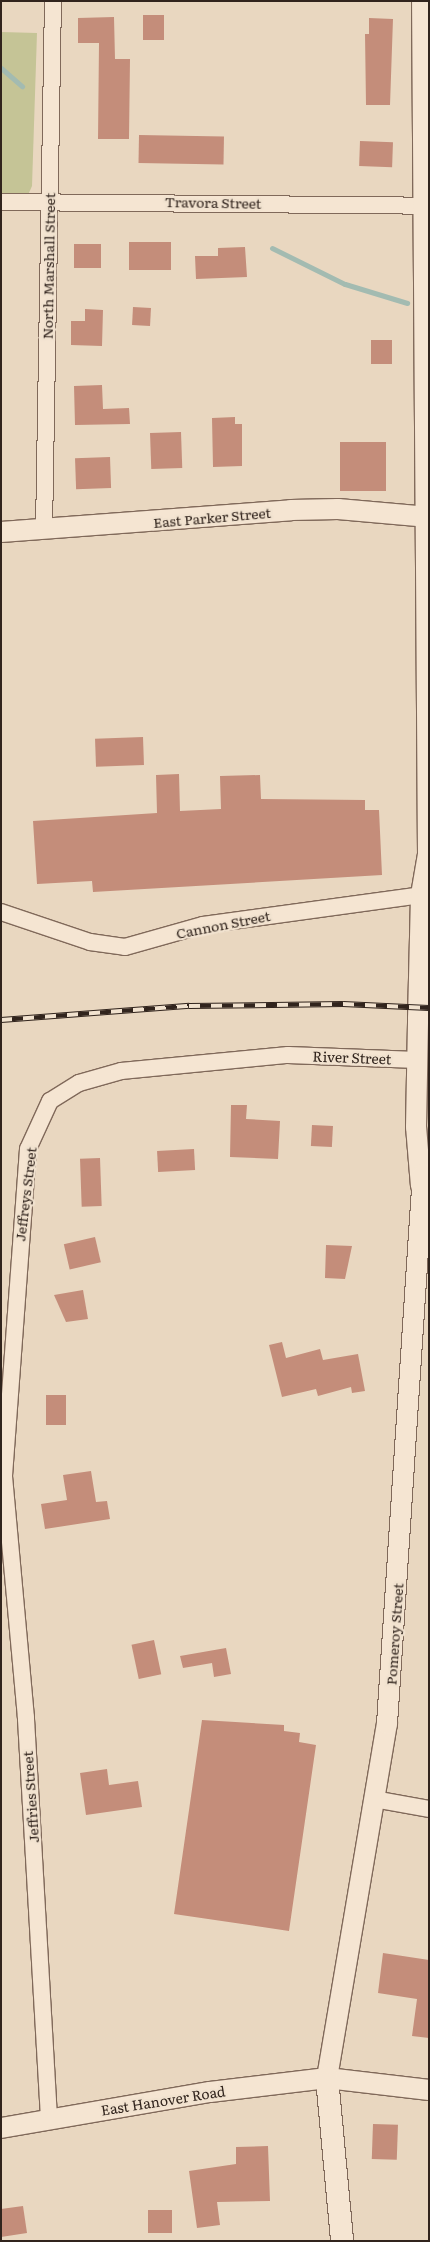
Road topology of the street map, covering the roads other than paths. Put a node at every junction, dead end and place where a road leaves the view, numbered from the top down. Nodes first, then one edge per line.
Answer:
1 (53, 1) edge
2 (424, 5) edge
3 (1, 202) edge
4 (49, 202) junction
5 (424, 206) junction
6 (426, 516) edge
7 (44, 530) junction
8 (1, 532) edge
9 (428, 856) edge
10 (421, 895) junction
11 (1, 912) edge
12 (288, 1055) joint
13 (417, 1060) junction
14 (429, 1140) edge
15 (421, 1186) junction
16 (422, 1277) edge
17 (4, 1476) joint
18 (374, 1799) junction
19 (429, 1810) edge
20 (326, 2078) junction
21 (429, 2090) edge
22 (49, 2118) junction
23 (1, 2128) edge
24 (342, 2241) edge

1 - 4 street, North Marshall Street
2 - 5 street, Pomeroy Street
3 - 4 street, Travora Street
4 - 5 street, Travora Street
4 - 7 street, North Marshall Street
5 - 6 street, Pomeroy Street
6 - 7 street, East Parker Street
6 - 9 street, Pomeroy Street
7 - 8 street, East Parker Street
9 - 10 street, Pomeroy Street
10 - 11 street, Cannon Street
10 - 13 street, Pomeroy Street
12 - 13 street, River Street
12 - 17 street, Jeffreys Street
13 - 15 street, Pomeroy Street
14 - 15 street, Pomeroy Street
15 - 16 street, Pomeroy Street
16 - 18 street, Pomeroy Street
17 - 22 street, Jeffries Street
18 - 19 street
18 - 20 street, Pomeroy Street
20 - 21 street, East Hanover Road
20 - 22 street, East Hanover Road
20 - 24 main road
22 - 23 street, East Hanover Road

